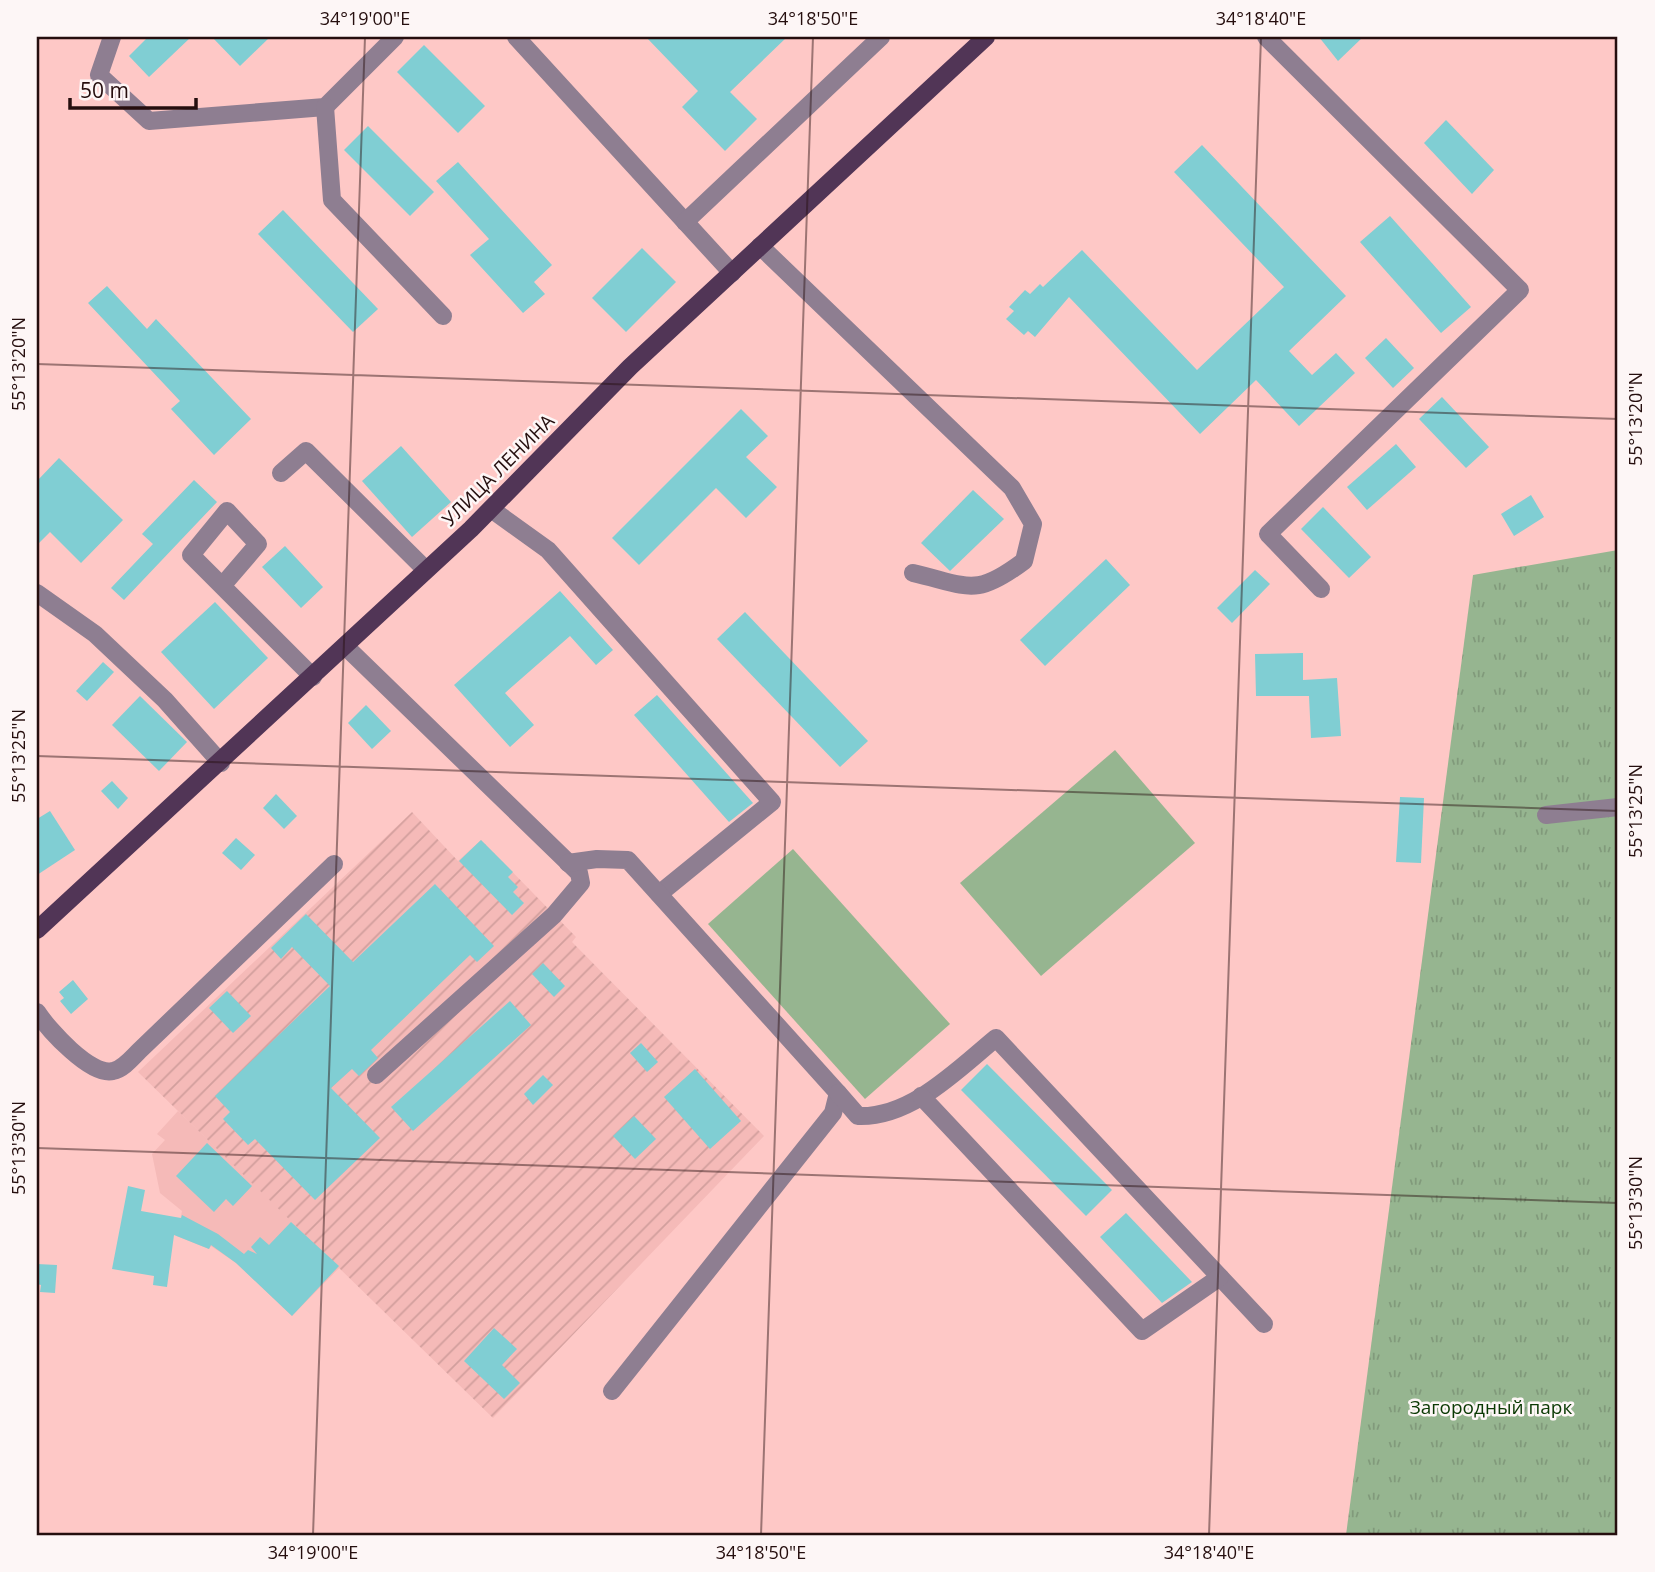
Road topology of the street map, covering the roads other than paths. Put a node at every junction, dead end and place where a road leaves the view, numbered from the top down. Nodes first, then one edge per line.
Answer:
1 (112, 37) edge
2 (395, 37) edge
3 (516, 37) edge
4 (881, 37) edge
5 (986, 37) edge
6 (1266, 37) edge
7 (325, 107) junction
8 (685, 222) junction
9 (760, 246) junction
10 (732, 273) junction
11 (443, 316) dead end
12 (281, 473) dead end
13 (491, 509) junction
14 (425, 569) junction
15 (913, 573) dead end
16 (222, 586) dead end
17 (1321, 589) dead end
18 (37, 593) edge
19 (345, 646) junction
20 (313, 677) junction
21 (221, 762) junction
22 (1618, 807) edge
23 (1546, 815) dead end
24 (568, 863) junction
25 (334, 864) dead end
26 (659, 894) junction
27 (37, 930) edge
28 (37, 1012) edge
29 (376, 1075) dead end
30 (838, 1093) junction
31 (921, 1096) junction
32 (1220, 1277) junction
33 (1264, 1324) dead end
34 (612, 1391) dead end

1 - 7 lane
2 - 7 lane
3 - 8 lane
4 - 8 lane
5 - 9 main road, УЛИЦА ЛЕНИНА
6 - 17 lane
7 - 11 lane
8 - 10 lane
9 - 10 main road, УЛИЦА ЛЕНИНА
9 - 15 lane
10 - 13 main road, УЛИЦА ЛЕНИНА
12 - 14 lane
13 - 14 main road, УЛИЦА ЛЕНИНА
13 - 26 lane
14 - 19 main road, УЛИЦА ЛЕНИНА
16 - 20 lane
18 - 21 lane
19 - 20 main road, УЛИЦА ЛЕНИНА
19 - 24 lane
20 - 21 main road, УЛИЦА ЛЕНИНА
21 - 27 main road, УЛИЦА ЛЕНИНА
22 - 23 lane
24 - 26 lane
24 - 29 lane
25 - 28 lane
26 - 30 lane
30 - 31 lane
30 - 34 lane
31 - 32 lane
31 - 32 lane
32 - 33 lane

